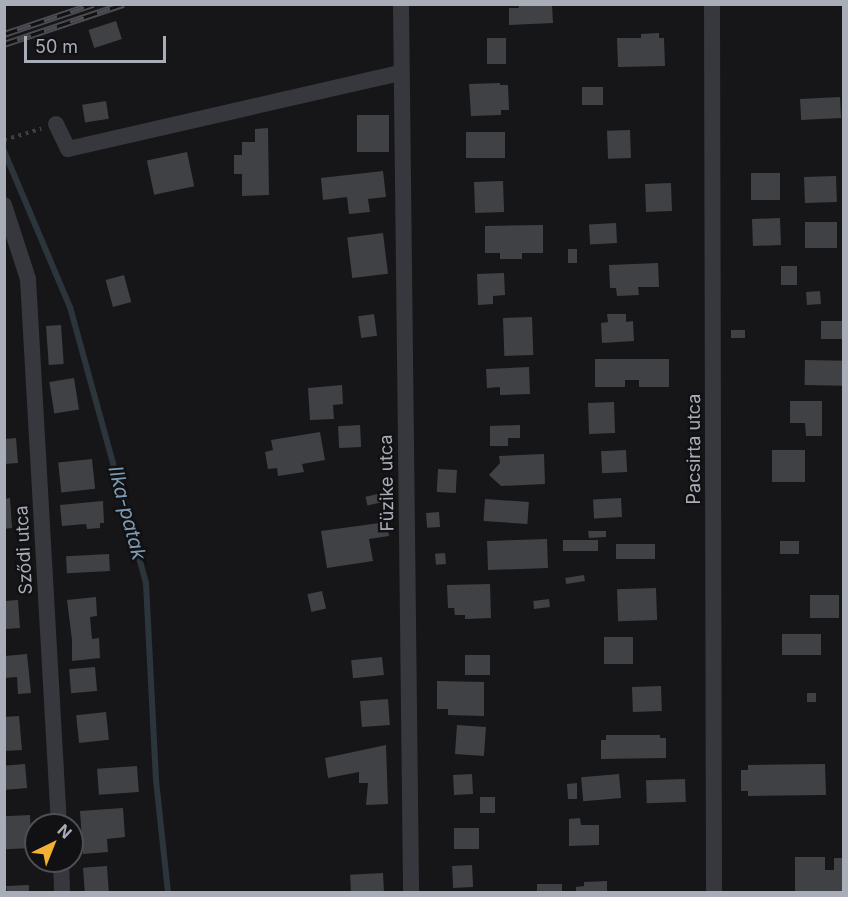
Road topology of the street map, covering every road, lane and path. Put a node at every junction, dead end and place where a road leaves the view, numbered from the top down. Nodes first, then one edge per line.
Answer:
1 (400, 4) edge
2 (712, 4) edge
3 (402, 73) junction
4 (56, 124) joint
5 (4, 140) edge
6 (4, 205) edge
7 (57, 813) edge
8 (61, 873) edge
9 (62, 892) edge
10 (411, 892) edge
11 (714, 892) edge

1 - 3 street, Füzike utca
2 - 11 street, Pacsirta utca
3 - 4 street
3 - 10 street, Füzike utca
4 - 5 path
6 - 7 street, Sződi utca
8 - 9 street

